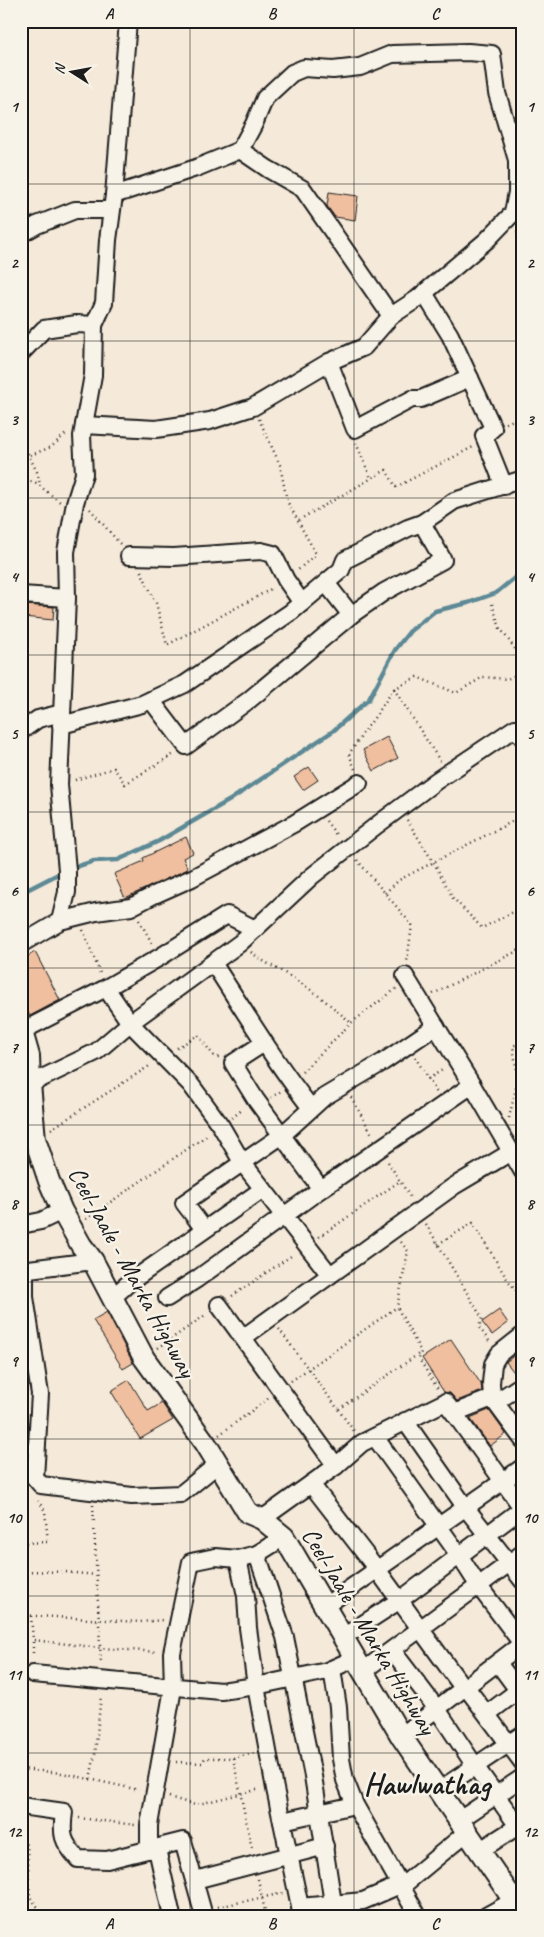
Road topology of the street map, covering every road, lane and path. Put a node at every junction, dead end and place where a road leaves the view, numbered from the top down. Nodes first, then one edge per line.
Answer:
1 (128, 21) edge
2 (240, 150) junction
3 (113, 202) junction
4 (21, 234) edge
5 (424, 293) junction
6 (391, 316) junction
7 (94, 325) junction
8 (21, 354) edge
9 (329, 362) junction
10 (470, 378) junction
11 (356, 429) junction
12 (83, 431) junction
13 (21, 440) edge
14 (485, 441) junction
15 (30, 456) junction
16 (21, 460) edge
17 (21, 478) edge
18 (371, 478) junction
19 (523, 479) edge
20 (40, 485) junction
21 (504, 486) junction
22 (73, 516) junction
23 (299, 520) dead end
24 (422, 524) junction
25 (129, 556) dead end
26 (326, 583) junction
27 (21, 595) edge
28 (67, 598) junction
29 (302, 603) junction
30 (492, 604) dead end
31 (351, 615) junction
32 (523, 660) edge
33 (523, 672) edge
34 (394, 689) junction
35 (151, 700) junction
36 (62, 719) junction
37 (21, 731) edge
38 (523, 738) edge
39 (186, 746) junction
40 (448, 773) junction
41 (359, 783) joint
42 (59, 785) junction
43 (399, 808) junction
44 (317, 810) junction
45 (523, 816) edge
46 (347, 848) junction
47 (434, 863) junction
48 (384, 893) junction
49 (523, 907) edge
50 (77, 917) junction
51 (60, 921) junction
52 (255, 929) junction
53 (240, 943) junction
54 (21, 944) edge
55 (523, 948) edge
56 (213, 963) junction
57 (406, 978) junction
58 (106, 988) junction
59 (420, 1000) junction
60 (130, 1023) junction
61 (351, 1023) junction
62 (436, 1026) junction
63 (22, 1029) edge
64 (523, 1041) edge
65 (264, 1043) junction
66 (408, 1046) junction
67 (164, 1057) junction
68 (233, 1063) junction
69 (291, 1083) junction
70 (30, 1084) junction
71 (472, 1085) junction
72 (258, 1103) junction
73 (444, 1104) junction
74 (311, 1108) junction
75 (220, 1126) junction
76 (30, 1128) edge
77 (281, 1136) junction
78 (507, 1146) junction
79 (242, 1162) junction
80 (523, 1172) edge
81 (400, 1181) dead end
82 (263, 1189) junction
83 (321, 1189) junction
84 (284, 1216) junction
85 (67, 1220) junction
86 (21, 1225) edge
87 (204, 1229) junction
88 (394, 1230) junction
89 (437, 1244) dead end
90 (306, 1245) junction
91 (93, 1261) junction
92 (23, 1270) edge
93 (330, 1275) junction
94 (113, 1297) junction
95 (166, 1298) dead end
96 (523, 1299) edge
97 (219, 1305) junction
98 (397, 1307) junction
99 (271, 1317) junction
100 (523, 1335) edge
101 (244, 1337) junction
102 (28, 1347) edge
103 (421, 1352) junction
104 (144, 1358) junction
105 (308, 1368) junction
106 (523, 1384) edge
107 (280, 1390) junction
108 (492, 1398) junction
109 (449, 1407) junction
110 (339, 1410) junction
111 (405, 1421) junction
112 (368, 1440) junction
113 (523, 1440) edge
114 (206, 1444) junction
115 (218, 1464) junction
116 (336, 1466) junction
117 (523, 1467) edge
118 (28, 1475) edge
119 (503, 1482) junction
120 (311, 1484) junction
121 (93, 1491) junction
122 (36, 1498) dead end
123 (466, 1508) junction
124 (523, 1509) edge
125 (262, 1519) junction
126 (438, 1527) junction
127 (487, 1534) junction
128 (284, 1537) junction
129 (21, 1543) edge
130 (257, 1554) junction
131 (459, 1556) junction
132 (516, 1558) edge
133 (238, 1559) junction
134 (376, 1568) junction
135 (21, 1571) edge
136 (96, 1576) junction
137 (523, 1581) edge
138 (478, 1585) junction
139 (400, 1600) junction
140 (325, 1606) junction
141 (21, 1615) edge
142 (31, 1616) junction
143 (99, 1619) junction
144 (179, 1619) junction
145 (419, 1629) junction
146 (343, 1637) junction
147 (522, 1644) edge
148 (101, 1648) junction
149 (392, 1650) junction
150 (172, 1652) junction
151 (498, 1663) junction
152 (359, 1664) junction
153 (332, 1669) junction
154 (33, 1674) dead end
155 (294, 1678) junction
156 (101, 1680) junction
157 (256, 1686) junction
158 (173, 1688) junction
159 (465, 1688) junction
160 (521, 1691) edge
161 (437, 1709) junction
162 (486, 1714) junction
163 (523, 1734) edge
164 (401, 1736) junction
165 (508, 1744) junction
166 (268, 1751) junction
167 (233, 1758) junction
168 (161, 1761) junction
169 (523, 1763) edge
170 (475, 1766) junction
171 (21, 1769) edge
172 (523, 1777) edge
173 (90, 1779) junction
174 (275, 1785) junction
175 (438, 1791) junction
176 (155, 1793) junction
177 (240, 1794) junction
178 (496, 1795) junction
179 (355, 1805) junction
180 (21, 1806) edge
181 (64, 1812) junction
182 (318, 1812) junction
183 (282, 1821) junction
184 (150, 1825) junction
185 (462, 1827) junction
186 (521, 1827) edge
187 (21, 1842) edge
188 (325, 1846) junction
189 (153, 1849) junction
190 (479, 1851) junction
191 (289, 1854) junction
192 (254, 1864) junction
193 (194, 1880) junction
194 (400, 1884) junction
195 (297, 1890) junction
196 (262, 1898) junction
197 (518, 1907) edge
198 (365, 1908) edge
199 (335, 1910) edge
200 (301, 1911) edge
201 (203, 1913) edge
202 (45, 1916) edge
203 (172, 1916) edge
204 (266, 1916) edge
205 (418, 1916) edge
206 (486, 1916) edge

1 - 3 street
2 - 3 street
2 - 5 street
2 - 6 street
3 - 4 street
3 - 7 street
5 - 6 street
5 - 10 street
6 - 9 street
7 - 8 street
7 - 12 street
9 - 11 street
9 - 12 street
10 - 11 street
10 - 14 street
11 - 18 path
12 - 15 path
12 - 22 street
13 - 15 path
14 - 18 path
14 - 21 street
15 - 16 path
15 - 20 path
17 - 20 path
18 - 23 path
19 - 21 street
20 - 22 path
21 - 24 street
22 - 28 street
24 - 26 street
24 - 31 street
25 - 29 street
26 - 29 street
26 - 31 street
27 - 28 street
28 - 36 street
29 - 35 street
30 - 32 path
31 - 39 street
33 - 34 path
34 - 40 path
34 - 41 path
35 - 36 street
35 - 39 street
36 - 37 street
36 - 42 street
38 - 40 street
39 - 42 path
40 - 43 street
41 - 44 street
42 - 51 street
43 - 46 street
43 - 47 path
44 - 46 path
44 - 50 street
45 - 47 path
46 - 48 path
46 - 52 street
47 - 48 path
47 - 49 path
48 - 57 path
50 - 51 street
50 - 58 path
51 - 54 street
52 - 53 street
52 - 58 street
53 - 56 street
53 - 61 path
55 - 59 path
56 - 60 street
56 - 65 street
57 - 59 street
57 - 61 path
58 - 60 street
58 - 63 street
59 - 62 street
60 - 67 street
60 - 70 street
61 - 69 path
62 - 66 street
62 - 71 street
63 - 70 street, Ceel-Jaale - Marka Highway
64 - 78 path
65 - 68 street
65 - 69 street
66 - 73 path
66 - 74 street
67 - 68 path
67 - 75 street
67 - 76 path
68 - 72 street
69 - 72 path
69 - 74 street
70 - 76 street, Ceel-Jaale - Marka Highway
71 - 73 street
71 - 78 street
72 - 75 path
72 - 77 street
73 - 83 street
74 - 77 street
75 - 79 street
75 - 85 path
76 - 85 street, Ceel-Jaale - Marka Highway
77 - 79 street
77 - 83 street
78 - 80 street
78 - 88 street
79 - 82 street
79 - 87 street
81 - 90 path
82 - 84 street
82 - 87 street
83 - 84 street
84 - 90 street
84 - 95 street
85 - 86 street
85 - 91 street, Ceel-Jaale - Marka Highway
87 - 94 street
88 - 93 street
88 - 98 path
89 - 96 path
90 - 93 street
90 - 97 path
91 - 92 street
91 - 94 street, Ceel-Jaale - Marka Highway
92 - 102 street
93 - 99 street
94 - 104 street, Ceel-Jaale - Marka Highway
97 - 101 street
97 - 104 path
98 - 103 path
98 - 105 path
99 - 101 street
99 - 105 path
100 - 108 street
101 - 107 street
102 - 118 street
103 - 109 path
103 - 110 path
104 - 114 street, Ceel-Jaale - Marka Highway
105 - 107 path
105 - 110 path
106 - 108 street
107 - 114 path
107 - 116 street
108 - 109 street
108 - 113 street
109 - 111 street
109 - 119 street
110 - 112 path
111 - 112 street
111 - 123 street
112 - 116 street
112 - 126 street
114 - 115 street, Ceel-Jaale - Marka Highway
115 - 121 street
115 - 125 street, Ceel-Jaale - Marka Highway
116 - 120 street
117 - 119 street
118 - 121 street
119 - 123 street
119 - 124 street
120 - 125 street
120 - 134 street
121 - 136 path
122 - 129 path
123 - 126 street
123 - 127 street
124 - 127 street
125 - 128 street, Ceel-Jaale - Marka Highway
126 - 131 street
126 - 134 street
127 - 131 street
127 - 132 street
128 - 130 street
128 - 140 street, Ceel-Jaale - Marka Highway
130 - 133 street
130 - 155 street
131 - 138 street
131 - 139 street
132 - 137 street
132 - 138 street
133 - 144 street
133 - 157 street
134 - 139 street
134 - 140 street
135 - 136 path
136 - 143 path
138 - 145 street
138 - 147 street
139 - 145 street
139 - 146 street
140 - 146 street, Ceel-Jaale - Marka Highway
141 - 142 path
142 - 143 path
142 - 148 path
143 - 144 path
143 - 148 path
144 - 150 street
145 - 149 street
145 - 159 street
146 - 152 street, Ceel-Jaale - Marka Highway
147 - 151 street
148 - 150 path
148 - 156 path
149 - 152 street
149 - 161 street
150 - 158 street
151 - 159 street
151 - 160 street
152 - 153 street
152 - 164 street, Ceel-Jaale - Marka Highway
153 - 155 street
153 - 179 street
154 - 156 street
155 - 157 street
155 - 182 street
156 - 158 street
156 - 173 path
157 - 158 street
157 - 166 street
158 - 168 street
159 - 161 street
159 - 162 street
160 - 162 street
161 - 164 street
161 - 170 street
162 - 165 street
163 - 165 street
164 - 175 street, Ceel-Jaale - Marka Highway
165 - 169 street
165 - 170 street
166 - 167 path
166 - 174 street
167 - 168 path
167 - 177 path
168 - 176 street
170 - 175 street
170 - 178 street
171 - 173 path
172 - 178 street
173 - 176 path
174 - 177 path
174 - 183 street
175 - 185 street, Ceel-Jaale - Marka Highway
176 - 177 path
176 - 184 street
177 - 192 path
178 - 185 street
178 - 186 street
179 - 182 street
179 - 194 street
180 - 181 street
181 - 184 path
181 - 189 street
182 - 183 street
182 - 188 street
183 - 191 street
184 - 189 street
185 - 190 street, Ceel-Jaale - Marka Highway
185 - 194 street
186 - 190 street
187 - 202 path
188 - 191 street
188 - 199 street
189 - 193 street
189 - 203 street
190 - 197 street, Ceel-Jaale - Marka Highway
191 - 192 street
191 - 195 street
192 - 193 street
192 - 196 path
193 - 201 street
194 - 198 street
194 - 205 street
195 - 196 path
195 - 200 street
196 - 201 path
196 - 204 path
197 - 206 street
198 - 199 street
199 - 200 street

